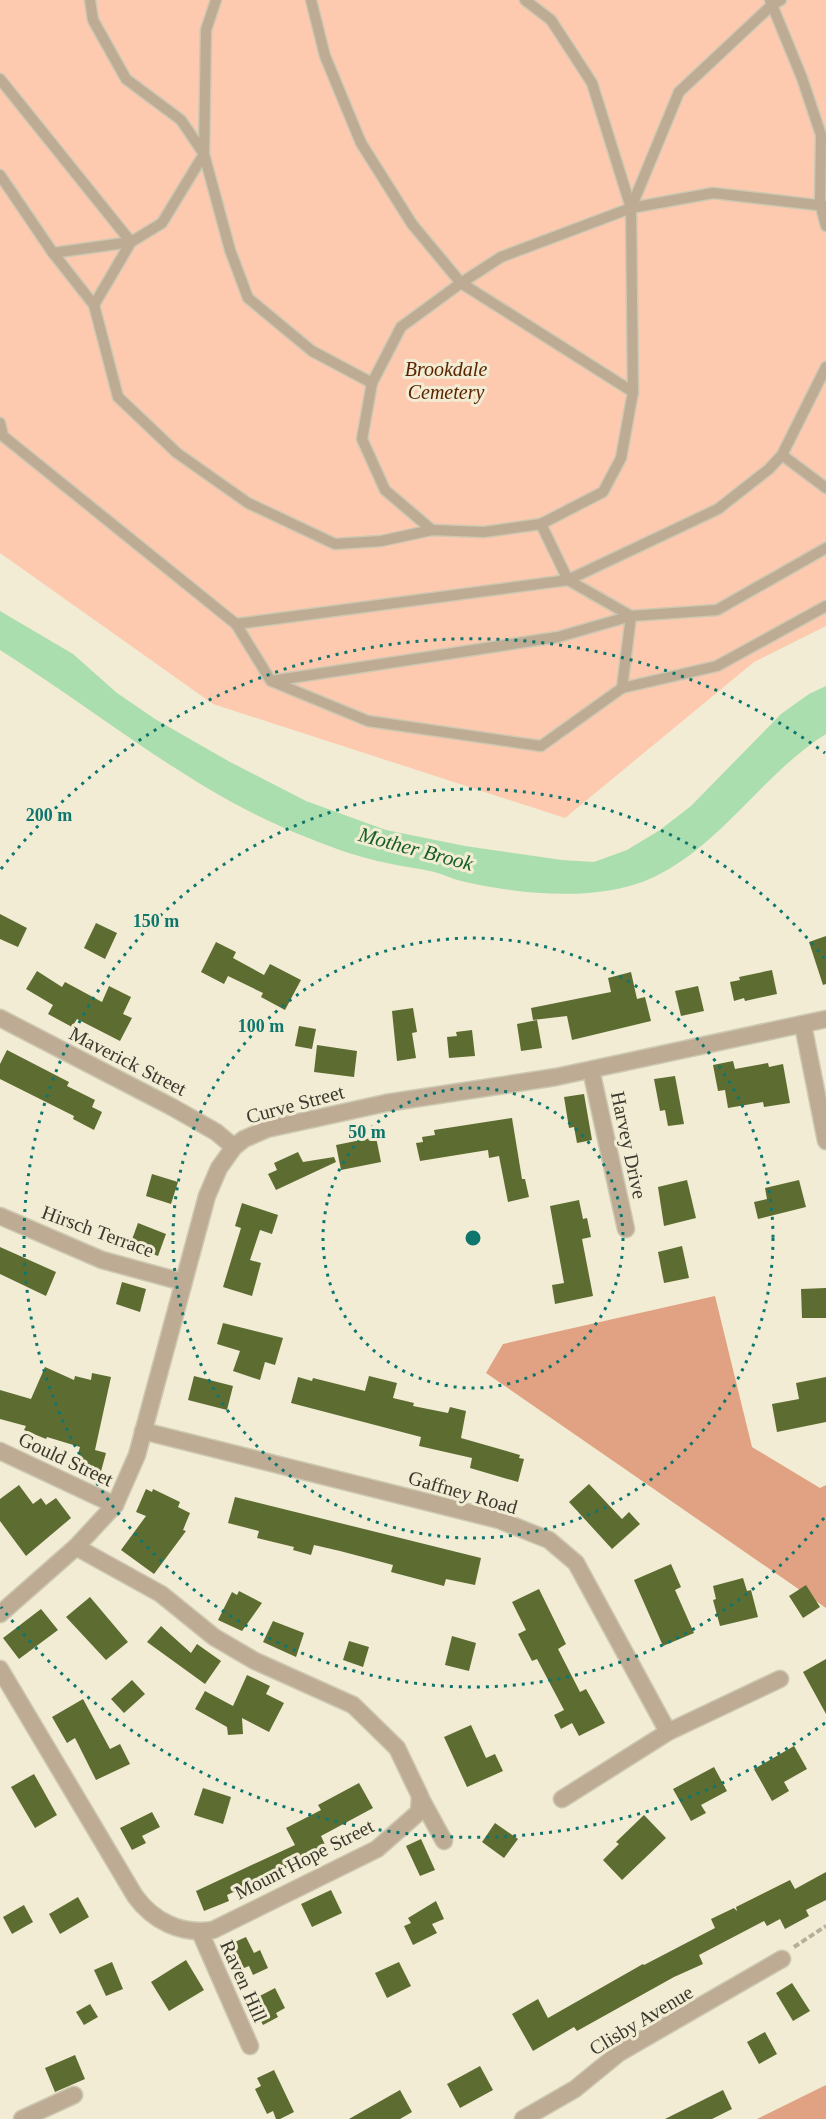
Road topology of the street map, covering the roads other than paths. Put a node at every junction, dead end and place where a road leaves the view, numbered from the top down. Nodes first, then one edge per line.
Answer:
1 (90, 0) edge
2 (216, 0) edge
3 (311, 0) edge
4 (525, 0) edge
5 (775, 1) edge
6 (0, 79) edge
7 (204, 154) junction
8 (0, 175) edge
9 (823, 205) edge
10 (631, 208) junction
11 (826, 226) edge
12 (131, 242) junction
13 (53, 253) junction
14 (461, 283) junction
15 (94, 304) junction
16 (826, 367) edge
17 (372, 383) junction
18 (633, 392) junction
19 (0, 423) edge
20 (782, 455) junction
21 (826, 488) edge
22 (542, 524) junction
23 (432, 530) junction
24 (826, 548) edge
25 (568, 580) junction
26 (826, 606) edge
27 (631, 616) junction
28 (236, 624) junction
29 (271, 681) junction
30 (622, 688) junction
31 (0, 1018) edge
32 (826, 1019) edge
33 (802, 1025) junction
34 (591, 1070) junction
35 (826, 1140) edge
36 (234, 1147) junction
37 (0, 1216) edge
38 (626, 1229) dead end
39 (183, 1282) junction
40 (143, 1431) junction
41 (0, 1450) edge
42 (115, 1505) junction
43 (76, 1547) junction
44 (0, 1614) edge
45 (0, 1669) edge
46 (780, 1679) dead end
47 (669, 1732) junction
48 (420, 1796) junction
49 (562, 1799) dead end
50 (444, 1841) dead end
51 (200, 1932) junction
52 (782, 1959) road end
53 (250, 2046) dead end
54 (74, 2095) dead end
55 (22, 2119) edge
56 (523, 2119) edge

1 - 7 lane
2 - 7 lane
3 - 14 lane
4 - 10 lane
5 - 9 lane
5 - 10 lane
6 - 12 lane
7 - 12 lane
7 - 17 lane
8 - 13 lane
9 - 10 lane
9 - 11 lane
10 - 14 lane
10 - 18 lane
12 - 13 lane
12 - 15 lane
13 - 15 lane
14 - 17 lane
14 - 18 lane
15 - 23 lane
16 - 20 lane
17 - 23 lane
18 - 22 lane
19 - 28 lane
20 - 21 lane
20 - 25 lane
22 - 23 lane
22 - 25 lane
24 - 27 lane
25 - 27 lane
25 - 28 lane
26 - 30 lane
27 - 29 lane
27 - 30 lane
28 - 29 lane
29 - 30 lane
31 - 36 street, Maverick Street
32 - 33 street, Curve Street
33 - 34 street, Curve Street
33 - 35 street
34 - 36 street, Curve Street
34 - 38 street, Harvey Drive
36 - 39 street, Curve Street
37 - 39 street, Hirsch Terrace
39 - 40 street, Curve Street
40 - 42 street, Curve Street
40 - 47 street, Gaffney Road
41 - 42 street, Gould Street
42 - 43 street, Curve Street
43 - 44 street, Curve Street
43 - 48 street
45 - 51 street
46 - 47 street
47 - 49 street
48 - 50 street
48 - 51 street, Mount Hope Street
51 - 53 street, Raven Hill
52 - 56 street, Clisby Avenue
54 - 55 street

